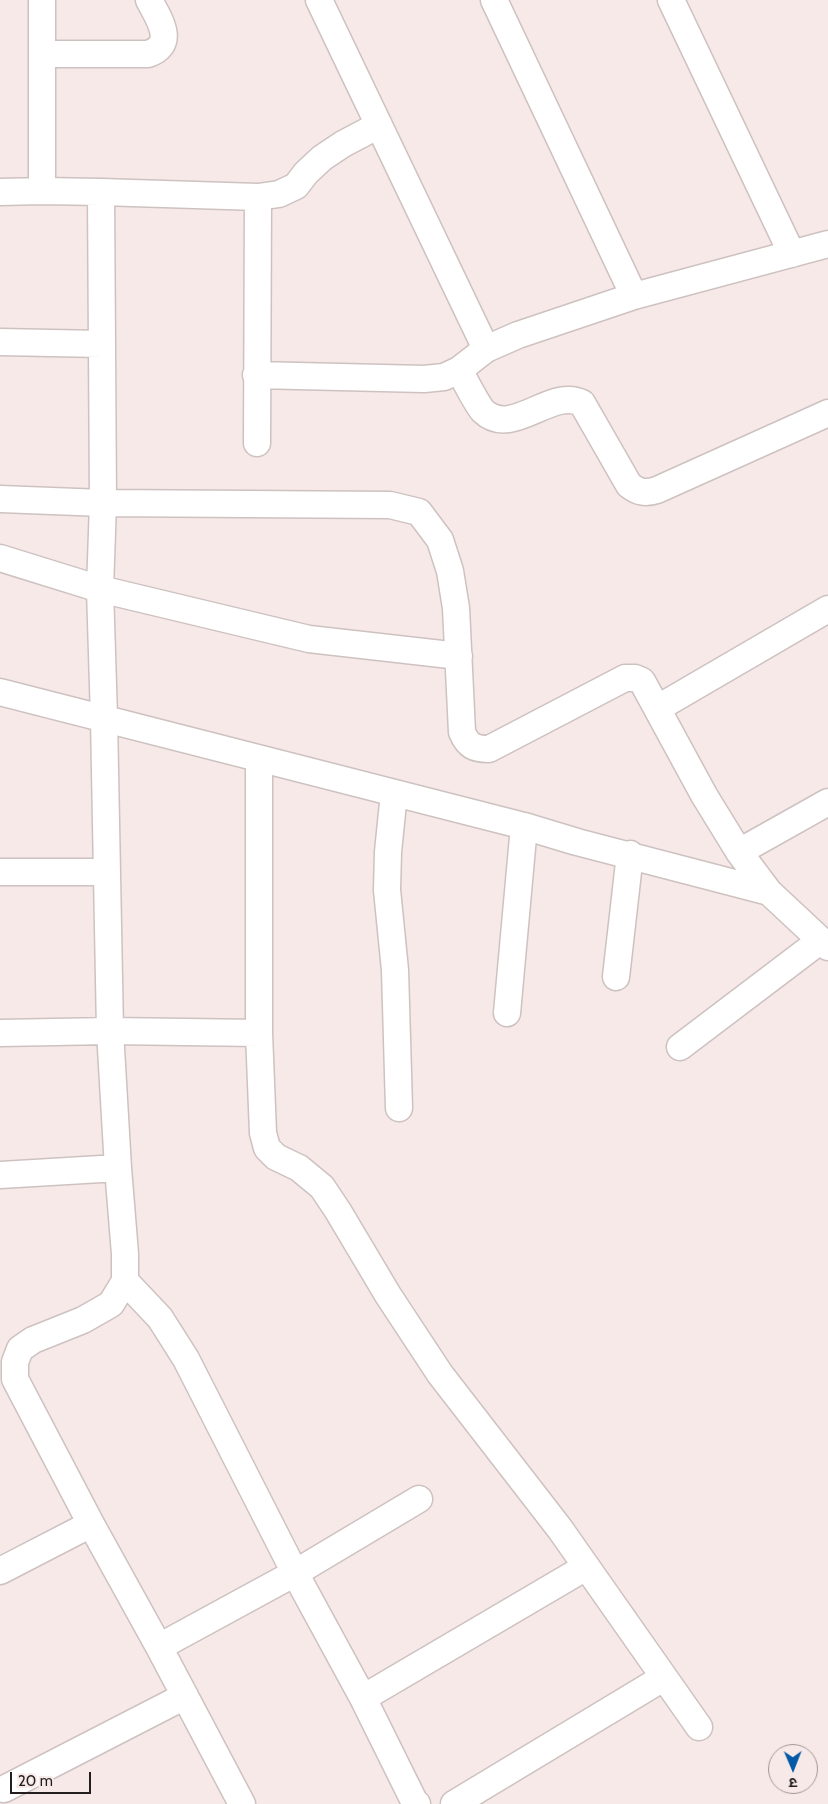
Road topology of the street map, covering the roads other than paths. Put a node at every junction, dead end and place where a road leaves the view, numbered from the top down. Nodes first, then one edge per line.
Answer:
1 (42, 0) edge
2 (149, 0) edge
3 (319, 0) edge
4 (494, 0) edge
5 (671, 0) edge
6 (43, 54) junction
7 (379, 125) junction
8 (42, 191) junction
9 (0, 192) edge
10 (101, 192) junction
11 (258, 197) junction
12 (828, 244) edge
13 (792, 254) junction
14 (634, 296) junction
15 (0, 342) edge
16 (102, 344) junction
17 (486, 349) junction
18 (459, 370) junction
19 (256, 375) junction
20 (828, 413) edge
21 (257, 443) dead end
22 (0, 499) edge
23 (103, 502) junction
24 (0, 558) edge
25 (100, 589) junction
26 (828, 609) edge
27 (458, 656) junction
28 (0, 692) edge
29 (658, 708) junction
30 (104, 718) junction
31 (259, 759) junction
32 (394, 793) junction
33 (828, 802) edge
34 (524, 826) junction
35 (739, 852) junction
36 (630, 854) junction
37 (0, 872) edge
38 (106, 872) junction
39 (769, 892) junction
40 (824, 943) edge
41 (616, 977) dead end
42 (507, 1013) dead end
43 (110, 1031) junction
44 (0, 1033) edge
45 (259, 1033) junction
46 (680, 1047) dead end
47 (399, 1108) dead end
48 (118, 1168) junction
49 (0, 1175) edge
50 (125, 1281) junction
51 (0, 1338) edge
52 (33, 1340) junction
53 (7, 1383) edge
54 (419, 1499) dead end
55 (91, 1524) junction
56 (586, 1567) junction
57 (0, 1571) edge
58 (295, 1573) junction
59 (159, 1647) junction
60 (664, 1678) junction
61 (185, 1696) junction
62 (363, 1698) junction
63 (699, 1727) dead end
64 (4, 1790) dead end
65 (242, 1804) edge
66 (417, 1804) edge
67 (454, 1804) edge

1 - 6 street
2 - 6 street
3 - 7 street
4 - 14 street
5 - 13 street
6 - 8 street
7 - 11 street
7 - 17 street
8 - 9 street
8 - 10 street
10 - 11 street
10 - 16 street
11 - 19 street
12 - 13 street
13 - 14 street
14 - 17 street
15 - 16 street
16 - 23 street
17 - 18 street
18 - 19 street
18 - 20 street
19 - 21 street
22 - 23 street
23 - 25 street
23 - 27 street
24 - 25 street
25 - 27 street
25 - 30 street
26 - 29 street
27 - 29 street
28 - 30 street
29 - 35 street
30 - 31 street
30 - 38 street
31 - 32 street
31 - 45 street
32 - 34 street
32 - 47 street
33 - 35 street
34 - 36 street
34 - 42 street
35 - 39 street
36 - 39 street
36 - 41 street
37 - 38 street
38 - 43 street
39 - 40 street
40 - 46 street
43 - 44 street
43 - 45 street
43 - 48 street
45 - 56 street
48 - 49 street
48 - 50 street
50 - 52 street
50 - 58 street
51 - 52 street
52 - 53 street
53 - 55 street
54 - 58 street
55 - 57 street
55 - 59 street
56 - 60 street
56 - 62 street
58 - 59 street
58 - 62 street
59 - 61 street
60 - 63 street
60 - 67 street
61 - 64 street
61 - 65 street
62 - 66 street

